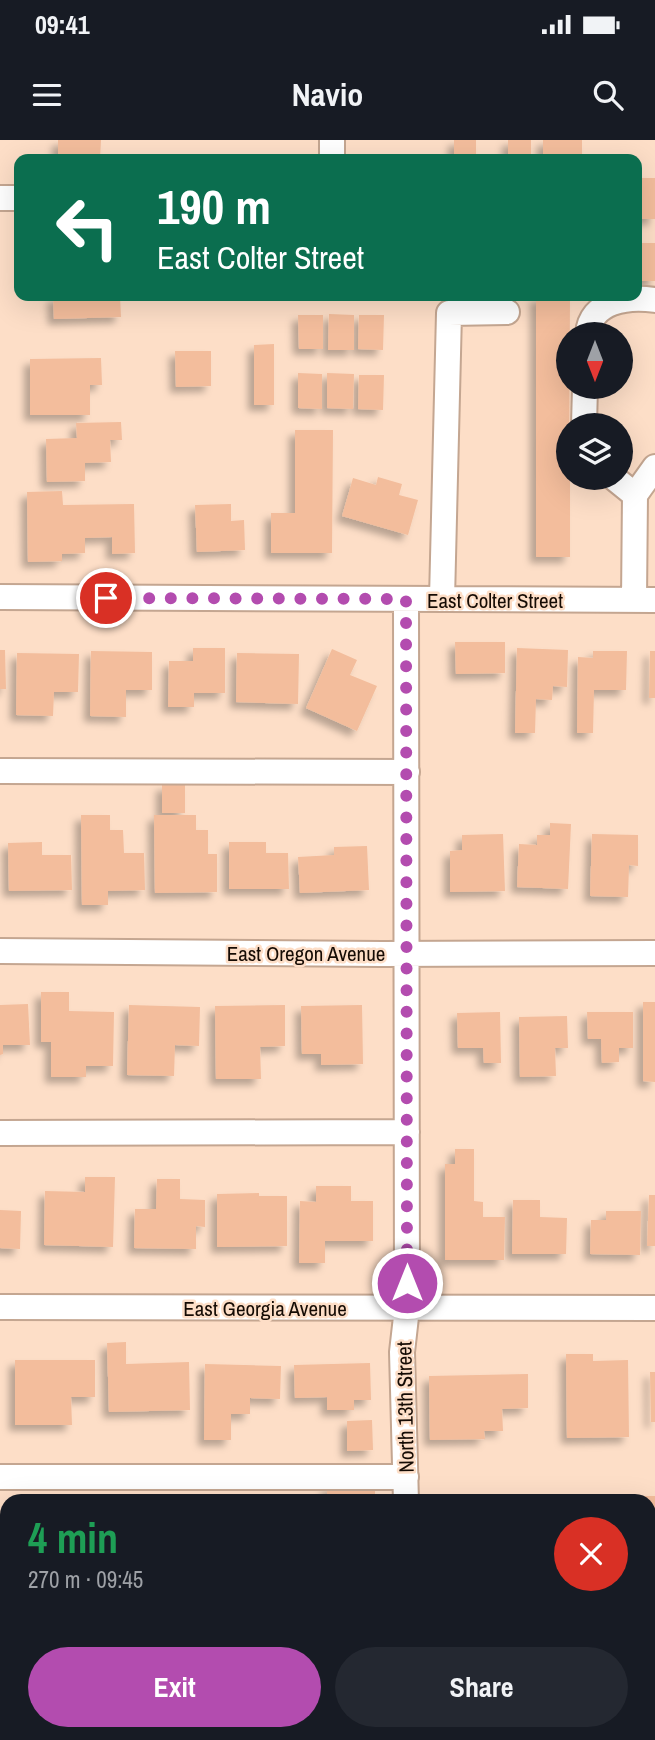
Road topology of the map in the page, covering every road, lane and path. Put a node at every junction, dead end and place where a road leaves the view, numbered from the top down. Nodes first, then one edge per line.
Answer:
1 (618, 301) edge
2 (508, 312) dead end
3 (591, 322) edge
4 (655, 467) edge
5 (629, 490) edge
6 (635, 495) junction
7 (0, 597) edge
8 (406, 599) junction
9 (442, 599) junction
10 (644, 600) edge
11 (0, 771) edge
12 (407, 772) junction
13 (0, 951) edge
14 (655, 953) edge
15 (407, 954) junction
16 (407, 1132) junction
17 (0, 1133) edge
18 (0, 1307) edge
19 (407, 1308) junction
20 (655, 1308) edge
21 (0, 1477) edge
22 (406, 1489) edge

1 - 3 street
2 - 9 street
4 - 6 street
5 - 6 street
6 - 10 street
7 - 8 street, East Colter Street
8 - 9 street, East Colter Street
8 - 12 street, North 13th Street
9 - 10 street, East Colter Street
11 - 12 street
12 - 15 street, North 13th Street
13 - 15 street, East Oregon Avenue
14 - 15 street, East Oregon Avenue
15 - 16 street, North 13th Street
16 - 17 street
16 - 19 street, North 13th Street
18 - 19 street, East Georgia Avenue
19 - 20 street, East Georgia Avenue
19 - 22 street, North 13th Street
21 - 22 street

